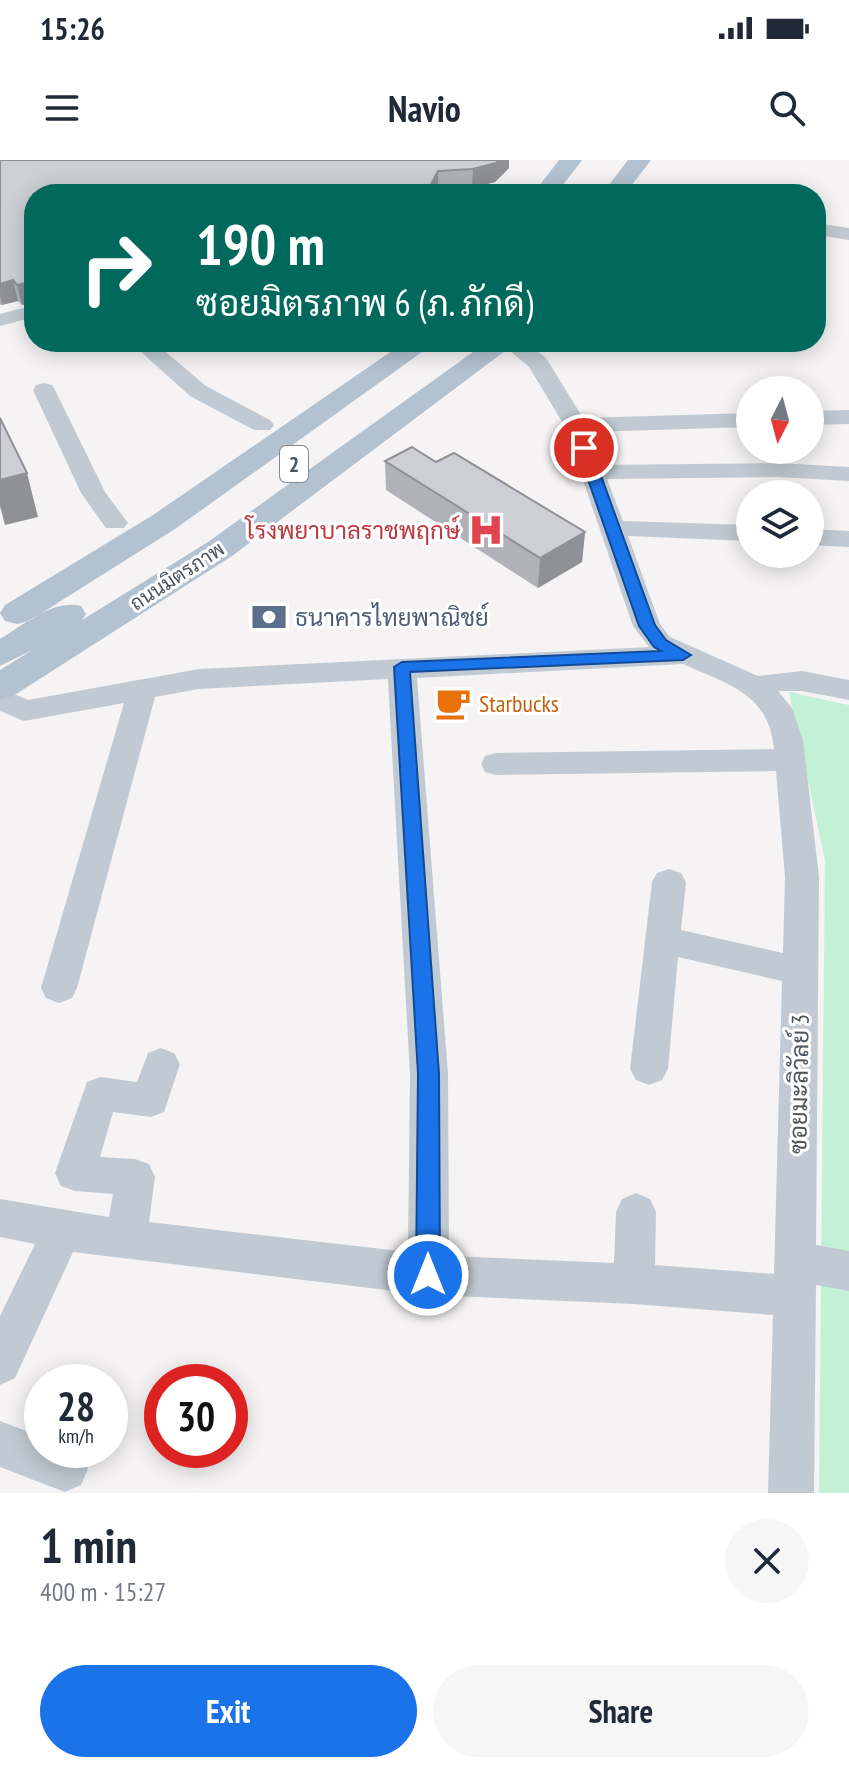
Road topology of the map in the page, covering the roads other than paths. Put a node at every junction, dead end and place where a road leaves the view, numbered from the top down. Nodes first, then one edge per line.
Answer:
1 (571, 160) edge
2 (592, 160) edge
3 (640, 160) edge
4 (664, 160) edge
5 (552, 184) edge
6 (574, 184) edge
7 (621, 184) edge
8 (648, 184) edge
9 (826, 231) edge
10 (849, 234) edge
11 (24, 314) edge
12 (0, 320) edge
13 (153, 352) edge
14 (370, 352) edge
15 (409, 352) edge
16 (449, 352) edge
17 (490, 352) edge
18 (524, 352) edge
19 (44, 390) dead end
20 (849, 417) edge
21 (824, 418) edge
22 (736, 420) edge
23 (262, 425) junction
24 (576, 425) junction
25 (592, 472) junction
26 (849, 474) edge
27 (115, 523) junction
28 (611, 528) junction
29 (736, 532) edge
30 (824, 538) edge
31 (849, 539) edge
32 (107, 574) junction
33 (32, 575) junction
34 (0, 593) edge
35 (0, 623) edge
36 (92, 632) junction
37 (0, 654) edge
38 (683, 655) junction
39 (402, 667) junction
40 (756, 686) junction
41 (0, 687) edge
42 (142, 690) junction
43 (849, 690) edge
44 (0, 698) edge
45 (789, 760) junction
46 (496, 764) dead end
47 (669, 882) dead end
48 (664, 940) junction
49 (802, 971) junction
50 (59, 988) dead end
51 (161, 1064) dead end
52 (649, 1069) dead end
53 (636, 1212) dead end
54 (0, 1218) edge
55 (62, 1231) junction
56 (126, 1239) junction
57 (849, 1271) edge
58 (428, 1275) junction
59 (794, 1278) junction
60 (634, 1284) junction
61 (0, 1363) edge
62 (0, 1444) edge
63 (65, 1469) dead end
64 (791, 1493) edge

1 - 5 main road
2 - 6 main road
3 - 7 main road
4 - 8 main road
9 - 10 street
11 - 12 street
13 - 23 street
14 - 23 main road, 2
15 - 32 main road, ถนนมิตรภาพ / 2
16 - 32 main road, ถนนมิตรภาพ / 2
17 - 36 main road, ถนนมิตรภาพ / 2
18 - 24 street
19 - 27 street
20 - 21 street
22 - 24 street
23 - 27 main road, 2
24 - 25 street
25 - 26 street
25 - 28 street
27 - 33 main road, 2
28 - 29 street
28 - 38 street
30 - 31 street
32 - 33 main road
32 - 35 main road, ถนนมิตรภาพ / 2
32 - 36 main road
32 - 37 main road, ถนนมิตรภาพ / 2
33 - 34 main road, 2
36 - 41 main road, ถนนมิตรภาพ / 2
38 - 39 street
38 - 40 street
39 - 42 street
39 - 58 street
40 - 43 street
40 - 45 street, ซอยมะลิวัลย์ 3
42 - 44 street
42 - 50 street
45 - 46 street
45 - 49 street, ซอยมะลิวัลย์ 3
47 - 48 street
48 - 49 street
48 - 52 street
49 - 59 street, ซอยมะลิวัลย์ 3
51 - 56 street
53 - 60 street
54 - 55 street
55 - 56 street
55 - 61 street
56 - 58 street
57 - 59 street
58 - 60 street
59 - 60 street
59 - 64 street, ซอยมะลิวัลย์ 3
62 - 63 street

